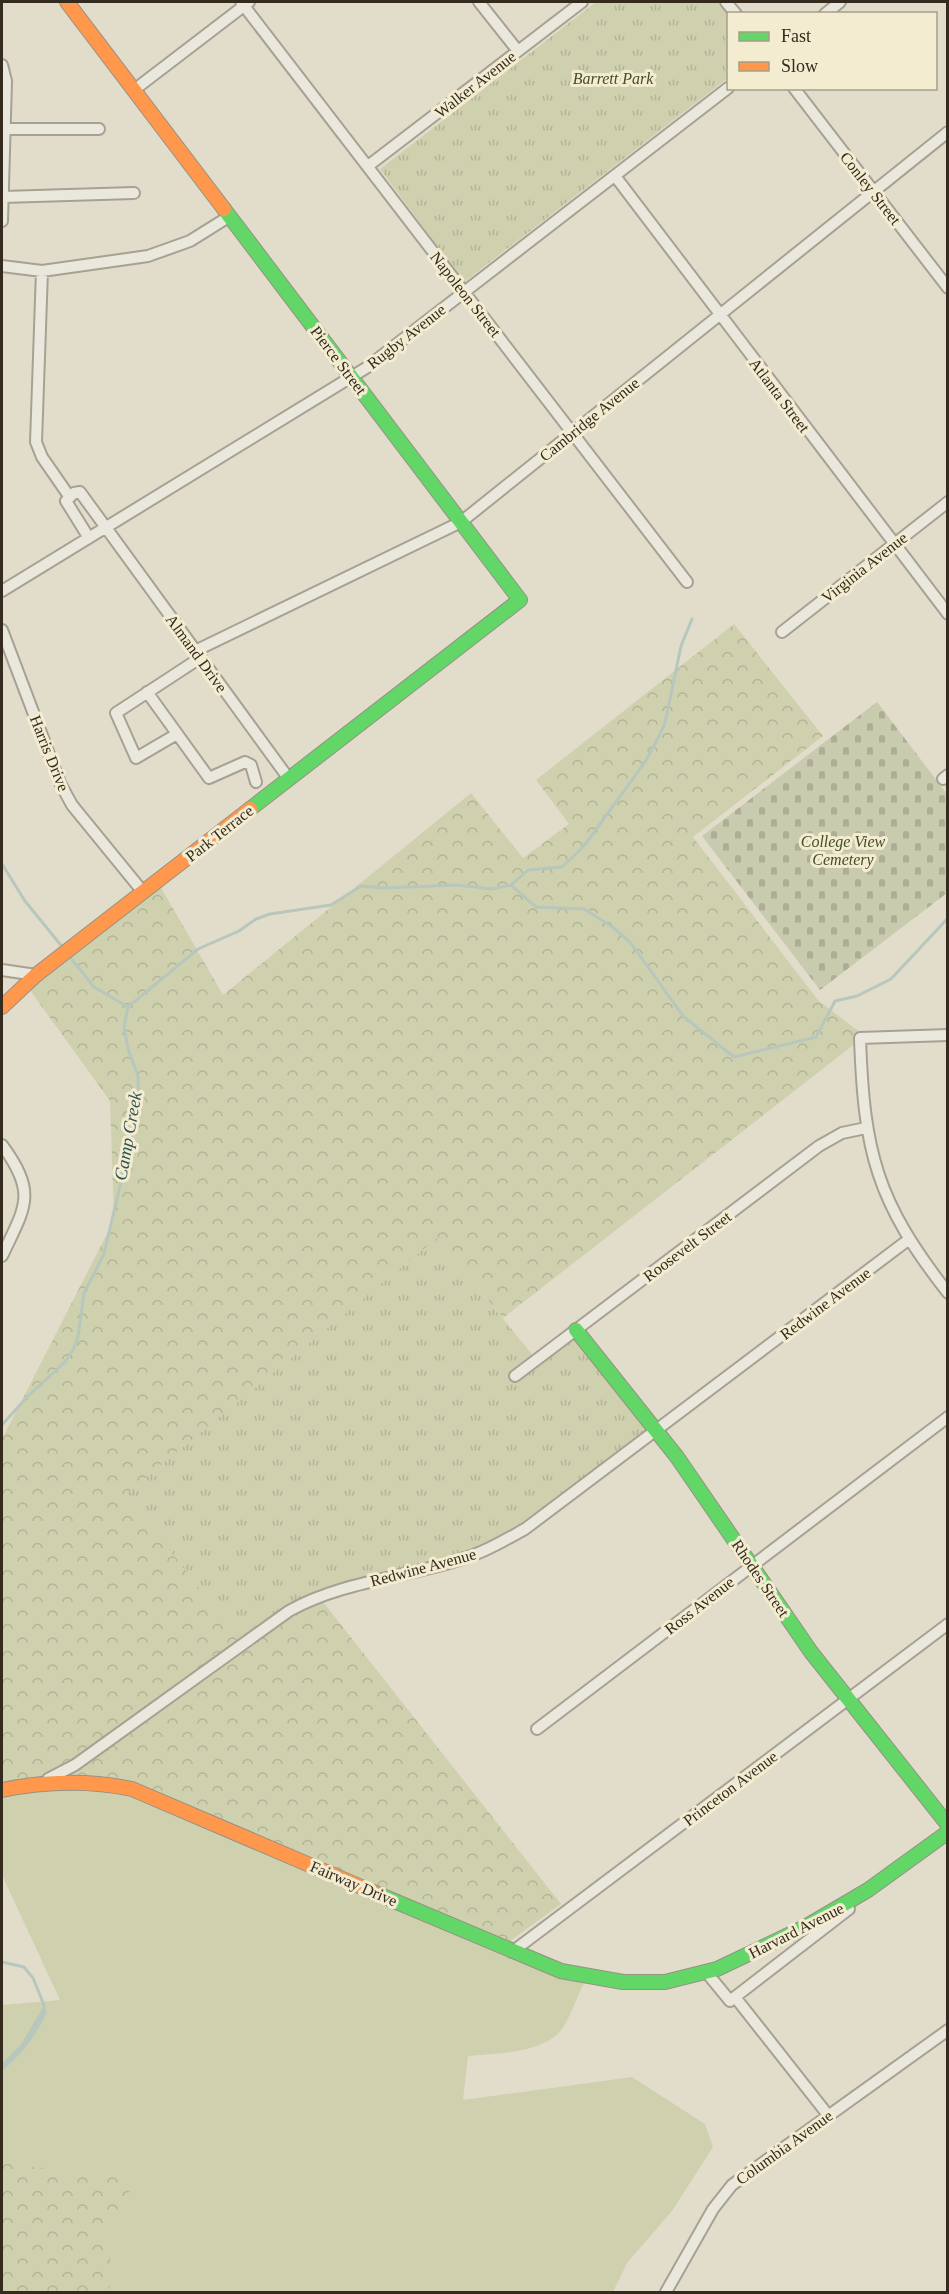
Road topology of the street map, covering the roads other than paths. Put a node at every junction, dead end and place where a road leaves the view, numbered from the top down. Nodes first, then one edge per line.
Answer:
1 (67, 2) edge
2 (479, 2) edge
3 (582, 2) edge
4 (840, 2) edge
5 (245, 3) edge
6 (828, 12) edge
7 (518, 51) junction
8 (2, 65) edge
9 (134, 90) junction
10 (727, 90) edge
11 (796, 90) edge
12 (3, 129) junction
13 (99, 129) dead end
14 (948, 132) edge
15 (368, 166) junction
16 (615, 176) junction
17 (873, 192) junction
18 (134, 193) dead end
19 (3, 197) junction
20 (230, 216) junction
21 (2, 221) edge
22 (2, 267) edge
23 (42, 271) junction
24 (948, 288) edge
25 (464, 292) junction
26 (719, 315) junction
27 (352, 377) junction
28 (572, 432) junction
29 (69, 496) junction
30 (948, 502) edge
31 (461, 522) junction
32 (104, 528) junction
33 (89, 538) junction
34 (894, 544) junction
35 (687, 582) dead end
36 (2, 591) edge
37 (948, 614) edge
38 (2, 630) edge
39 (782, 632) dead end
40 (197, 654) junction
41 (147, 692) junction
42 (401, 692) joint
43 (177, 734) junction
44 (289, 778) junction
45 (256, 782) dead end
46 (143, 892) junction
47 (2, 970) edge
48 (36, 975) junction
49 (2, 1007) edge
50 (948, 1035) edge
51 (866, 1128) junction
52 (2, 1145) edge
53 (908, 1240) junction
54 (2, 1256) edge
55 (948, 1293) edge
56 (576, 1330) junction
57 (515, 1376) dead end
58 (948, 1417) edge
59 (657, 1430) junction
60 (751, 1565) junction
61 (948, 1624) edge
62 (848, 1699) junction
63 (537, 1729) dead end
64 (38, 1782) junction
65 (2, 1790) edge
66 (948, 1825) edge
67 (948, 1833) edge
68 (882, 1883) junction
69 (512, 1952) junction
70 (707, 1973) junction
71 (735, 1997) junction
72 (945, 2031) edge
73 (828, 2115) junction
74 (666, 2292) edge

1 - 9 street, Pierce Street
2 - 7 street
3 - 7 street, Walker Avenue
4 - 6 street
5 - 9 street
5 - 15 street, Napoleon Street
7 - 15 street, Walker Avenue
8 - 12 street
9 - 20 street, Pierce Street
10 - 16 street, Rugby Avenue
11 - 17 street, Conley Street
12 - 13 street
12 - 19 street
14 - 17 street, Cambridge Avenue
15 - 25 street, Napoleon Street
16 - 25 street, Rugby Avenue
16 - 26 street, Atlanta Street
17 - 24 street, Conley Street
17 - 26 street, Cambridge Avenue
18 - 19 street
19 - 21 street
20 - 23 street
20 - 27 street, Pierce Street
22 - 23 street
23 - 29 street
25 - 27 street, Rugby Avenue
25 - 28 street, Napoleon Street
26 - 28 street, Cambridge Avenue
26 - 34 street, Atlanta Street
27 - 31 street, Pierce Street
27 - 32 street, Rugby Avenue
28 - 31 street, Cambridge Avenue
28 - 35 street, Napoleon Street
29 - 32 street, Almand Drive
29 - 33 street
30 - 34 street, Virginia Avenue
31 - 40 street, Cambridge Avenue
31 - 42 street, Pierce Street
32 - 33 street, Rugby Avenue
32 - 40 street, Almand Drive
33 - 36 street, Rugby Avenue
34 - 37 street, Atlanta Street
34 - 39 street, Virginia Avenue
38 - 46 street, Harris Drive
40 - 41 street, Cambridge Avenue
40 - 44 street, Almand Drive
41 - 43 street
41 - 43 street, Cambridge Avenue
42 - 44 street, Park Terrace
43 - 45 street
44 - 46 street, Park Terrace
46 - 48 street, Park Terrace
47 - 48 street
48 - 49 street, Park Terrace
50 - 51 street
51 - 53 street
51 - 56 street, Roosevelt Street
52 - 54 street
53 - 55 street
53 - 59 street, Redwine Avenue
56 - 57 street, Roosevelt Street
56 - 59 street, Rhodes Street
58 - 60 street, Ross Avenue
59 - 60 street, Rhodes Street
59 - 64 street, Redwine Avenue
60 - 62 street, Rhodes Street
60 - 63 street, Ross Avenue
61 - 62 street, Princeton Avenue
62 - 66 street, Rhodes Street
62 - 69 street, Princeton Avenue
64 - 65 street, Fairway Drive
64 - 69 street, Fairway Drive
67 - 68 street, Harvard Avenue
68 - 70 street, Harvard Avenue
68 - 71 street, Harvard Avenue
69 - 70 street, Fairway Drive
70 - 71 street
71 - 73 street
72 - 73 street, Columbia Avenue
73 - 74 street, Columbia Avenue

